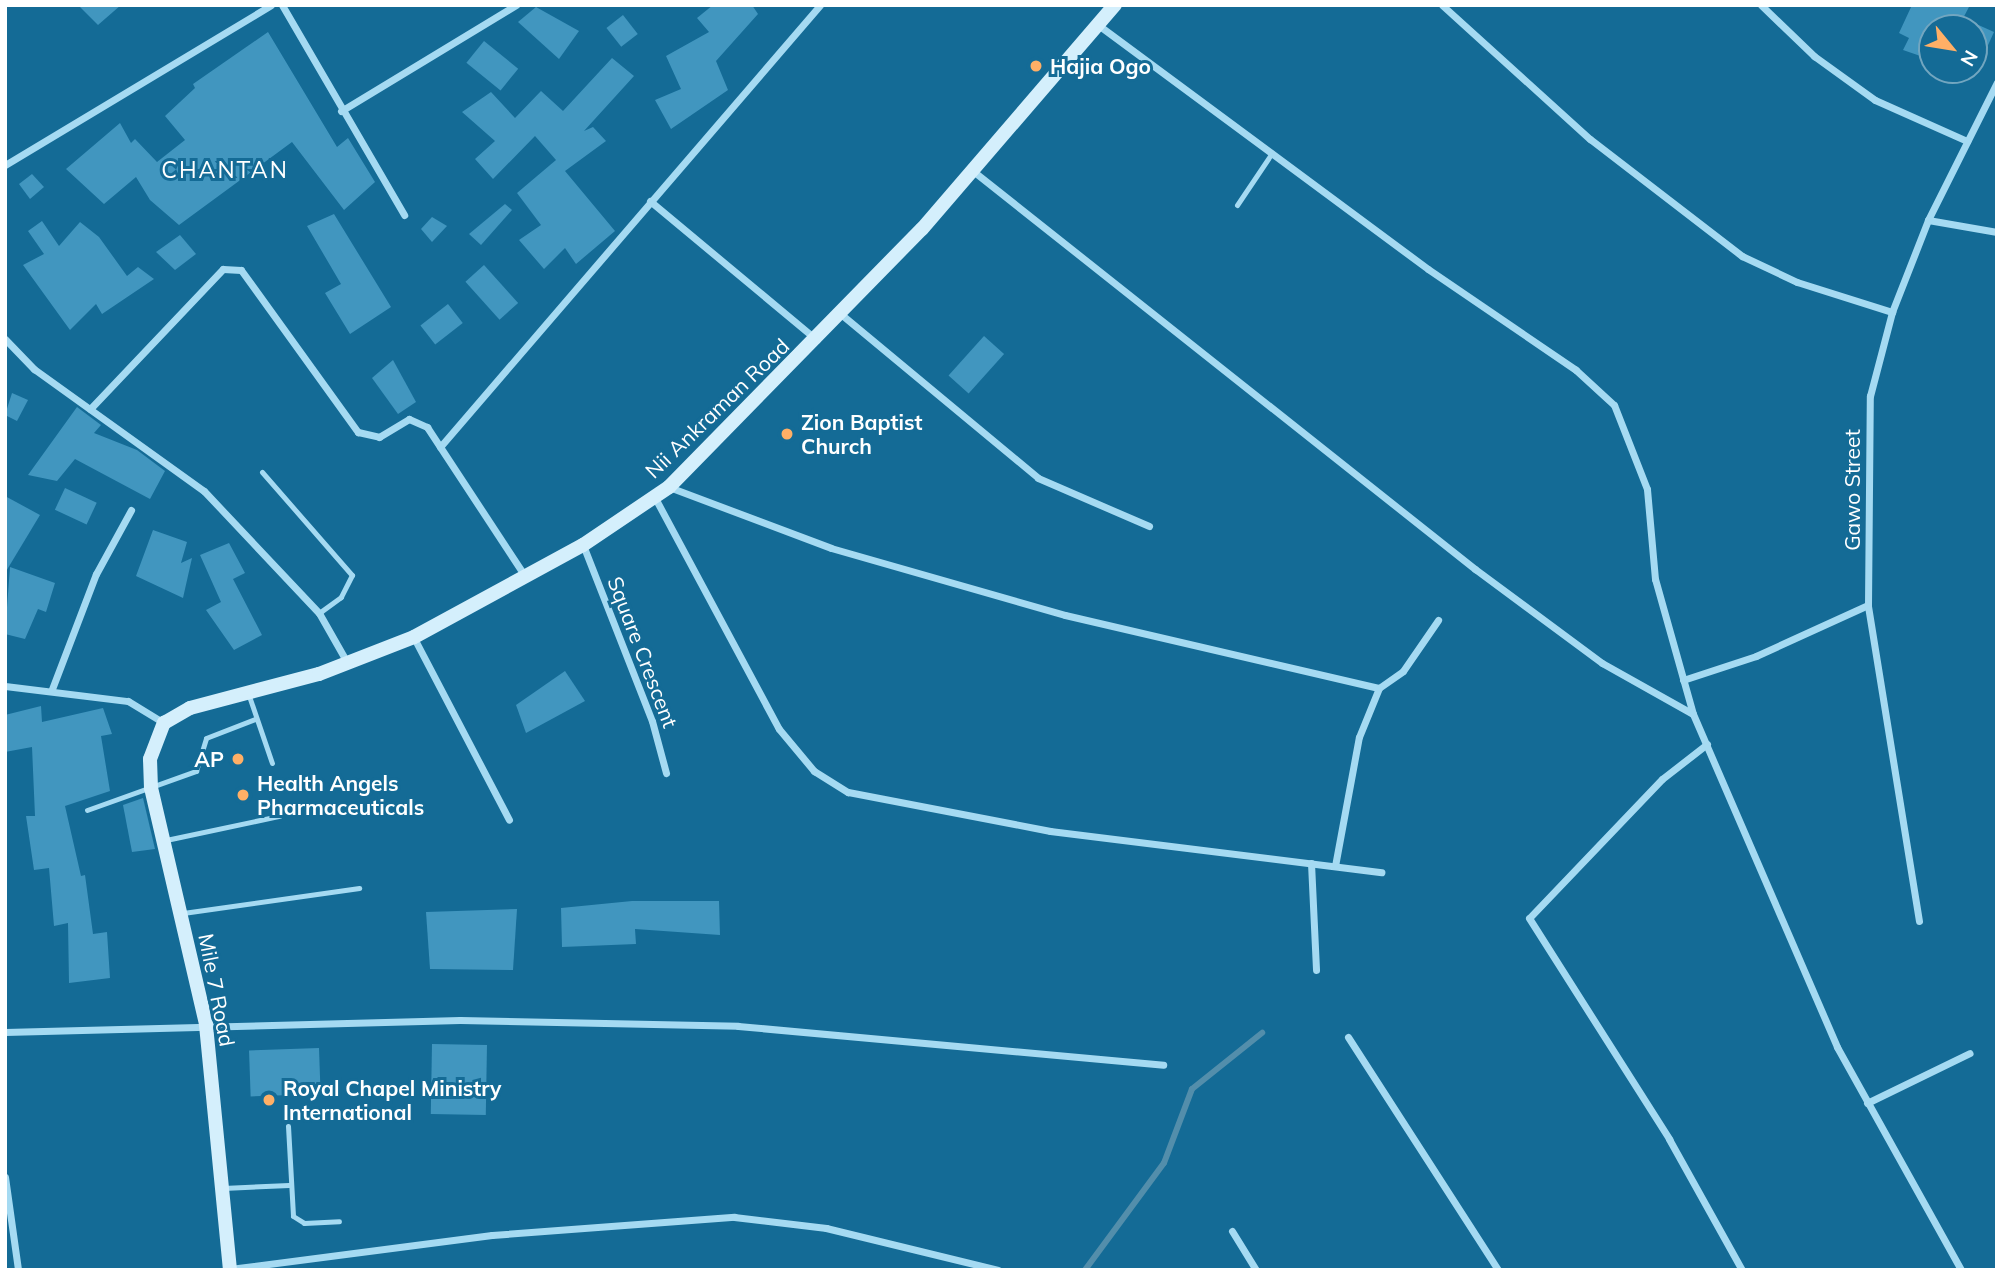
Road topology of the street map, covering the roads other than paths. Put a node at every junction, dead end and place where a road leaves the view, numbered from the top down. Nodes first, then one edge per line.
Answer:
1 (271, 5) edge
2 (282, 5) edge
3 (516, 5) edge
4 (820, 5) edge
5 (1115, 5) edge
6 (1442, 5) edge
7 (1761, 5) edge
8 (1098, 25) junction
9 (1997, 82) edge
10 (341, 111) junction
11 (1967, 141) junction
12 (1272, 153) junction
13 (5, 165) edge
14 (973, 171) junction
15 (650, 201) junction
16 (1237, 205) dead end
17 (404, 215) dead end
18 (1928, 220) junction
19 (1997, 232) edge
20 (1892, 312) junction
21 (842, 315) junction
22 (6, 341) edge
23 (818, 341) junction
24 (90, 409) junction
25 (440, 447) junction
26 (262, 472) dead end
27 (669, 487) junction
28 (654, 496) junction
29 (131, 510) dead end
30 (1149, 526) dead end
31 (583, 545) junction
32 (525, 576) junction
33 (1868, 605) junction
34 (319, 613) junction
35 (1438, 620) dead end
36 (414, 637) junction
37 (349, 664) junction
38 (1683, 680) junction
39 (5, 686) edge
40 (1379, 688) junction
41 (52, 689) junction
42 (248, 693) junction
43 (1693, 714) junction
44 (255, 719) junction
45 (163, 723) junction
46 (1707, 744) junction
47 (271, 763) dead end
48 (666, 773) dead end
49 (150, 788) junction
50 (87, 810) dead end
51 (279, 816) dead end
52 (509, 820) dead end
53 (163, 840) junction
54 (1311, 863) junction
55 (1335, 866) junction
56 (1381, 872) dead end
57 (359, 888) dead end
58 (180, 914) junction
59 (1919, 921) dead end
60 (1316, 970) dead end
61 (206, 1024) junction
62 (5, 1032) edge
63 (1348, 1037) dead end
64 (1970, 1053) dead end
65 (1163, 1065) dead end
66 (1867, 1103) junction
67 (288, 1126) dead end
68 (5, 1177) edge
69 (289, 1185) junction
70 (222, 1188) junction
71 (339, 1221) dead end
72 (1232, 1231) dead end
73 (18, 1270) edge
74 (230, 1270) edge
75 (998, 1270) edge
76 (1256, 1270) edge
77 (1498, 1270) edge
78 (1742, 1270) edge
79 (1961, 1270) edge

1 - 13 street
2 - 10 street
3 - 10 street
4 - 15 street
5 - 8 street, Nii Ankraman Road
6 - 20 street
7 - 11 street
8 - 12 street
8 - 14 street, Nii Ankraman Road
9 - 11 street, Gawo Street
10 - 17 street
11 - 18 street, Gawo Street
12 - 16 lane
12 - 38 street
14 - 21 street, Nii Ankraman Road
14 - 43 street
15 - 23 street
15 - 25 street
18 - 19 street
18 - 20 street, Gawo Street
20 - 33 street, Gawo Street
21 - 23 street, Nii Ankraman Road
21 - 30 street
22 - 24 street
23 - 27 street, Nii Ankraman Road
24 - 25 street
24 - 34 street
25 - 32 street
26 - 34 lane
27 - 28 street, Nii Ankraman Road
27 - 40 street
28 - 31 street, Nii Ankraman Road
28 - 54 street
29 - 41 street
31 - 32 street, Nii Ankraman Road
31 - 48 street, Square Crescent
32 - 36 street, Nii Ankraman Road
33 - 38 street
33 - 59 street, Gawo Street
34 - 37 street
35 - 40 street
36 - 37 street, Nii Ankraman Road
36 - 52 street
37 - 42 street, Nii Ankraman Road
38 - 43 street
39 - 41 street
40 - 55 street
41 - 45 street
42 - 44 lane
42 - 45 street, Nii Ankraman Road
43 - 46 street
44 - 47 lane
44 - 49 lane
45 - 49 street, Mile 7 Road
46 - 66 street
46 - 78 street
49 - 50 lane
49 - 53 street, Mile 7 Road
51 - 53 lane
53 - 58 street, Mile 7 Road
54 - 55 street
54 - 60 street
55 - 56 street
57 - 58 lane
58 - 61 street, Mile 7 Road
61 - 62 street
61 - 65 street
61 - 70 street, Mile 7 Road
63 - 77 street
64 - 66 street
66 - 79 street
67 - 69 lane
68 - 73 street
69 - 70 lane
69 - 71 lane
70 - 74 street, Mile 7 Road
72 - 76 street
74 - 75 street

